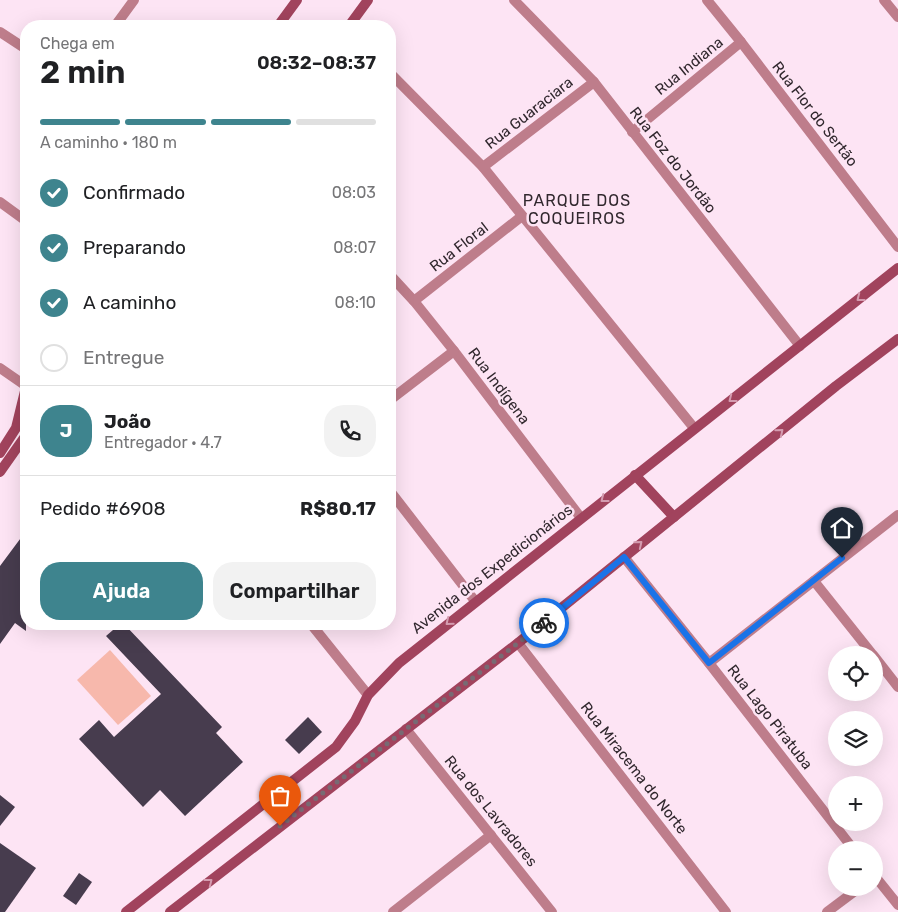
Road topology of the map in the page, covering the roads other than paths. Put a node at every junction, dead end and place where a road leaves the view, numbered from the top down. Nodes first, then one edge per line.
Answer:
1 (134, 0) edge
2 (297, 0) edge
3 (368, 0) edge
4 (514, 0) edge
5 (706, 0) edge
6 (884, 0) edge
7 (898, 17) edge
8 (119, 20) edge
9 (282, 20) edge
10 (353, 20) edge
11 (0, 32) edge
12 (741, 42) junction
13 (20, 45) edge
14 (396, 79) edge
15 (594, 82) junction
16 (632, 132) junction
17 (483, 167) junction
18 (0, 202) edge
19 (522, 216) junction
20 (20, 217) edge
21 (898, 247) edge
22 (898, 268) edge
23 (396, 282) edge
24 (414, 301) junction
25 (898, 339) edge
26 (800, 346) junction
27 (454, 351) junction
28 (0, 368) edge
29 (20, 383) edge
30 (396, 395) edge
31 (20, 418) edge
32 (694, 428) junction
33 (20, 444) edge
34 (0, 453) edge
35 (0, 472) edge
36 (635, 475) junction
37 (396, 499) edge
38 (898, 514) edge
39 (674, 517) junction
40 (581, 518) junction
41 (624, 557) junction
42 (814, 580) junction
43 (475, 601) junction
44 (316, 630) edge
45 (518, 643) junction
46 (865, 646) edge
47 (709, 663) junction
48 (883, 668) edge
49 (898, 687) edge
50 (368, 695) junction
51 (406, 729) junction
52 (491, 835) junction
53 (847, 841) edge
54 (883, 887) edge
55 (848, 896) edge
56 (898, 905) edge
57 (126, 912) edge
58 (170, 912) edge
59 (393, 912) edge
60 (552, 912) edge
61 (726, 912) edge
62 (827, 912) edge

1 - 8 street
2 - 9 street
3 - 10 street
4 - 15 street, Rua Foz do Jordão
5 - 12 street, Rua Flor do Sertão
6 - 7 street
11 - 13 street
12 - 16 street, Rua Indiana
12 - 21 street, Rua Flor do Sertão
14 - 17 street
15 - 16 street, Rua Foz do Jordão
15 - 17 street, Rua Guaraciara
16 - 26 street, Rua Foz do Jordão
17 - 19 street
18 - 20 street
19 - 24 street, Rua Floral
19 - 32 street
22 -> 26 street, Avenida dos Expedicionários
23 - 24 street, Rua Indígena
24 - 27 street, Rua Indígena
39 -> 25 street
26 -> 32 street, Avenida dos Expedicionários
27 - 30 street
27 - 40 street, Rua Indígena
28 - 29 street
31 - 34 street
32 - 36 street, Avenida dos Expedicionários
33 - 35 street
36 - 39 street
36 -> 40 street, Avenida dos Expedicionários
37 - 43 street
38 - 42 street
41 -> 39 street
40 - 43 street, Avenida dos Expedicionários
41 - 45 street
41 - 47 street, Rua Lago Piratuba
42 - 46 street
42 - 47 street
43 -> 50 street, Avenida dos Expedicionários
44 - 50 street
45 - 51 street
45 - 61 street, Rua Miracema do Norte
47 - 53 street, Rua Lago Piratuba
48 - 49 street
50 - 57 street, Avenida dos Expedicionários
51 - 52 street, Rua dos Lavradores
58 -> 51 street
52 - 59 street
52 - 60 street, Rua dos Lavradores
54 - 56 street
55 - 62 street

